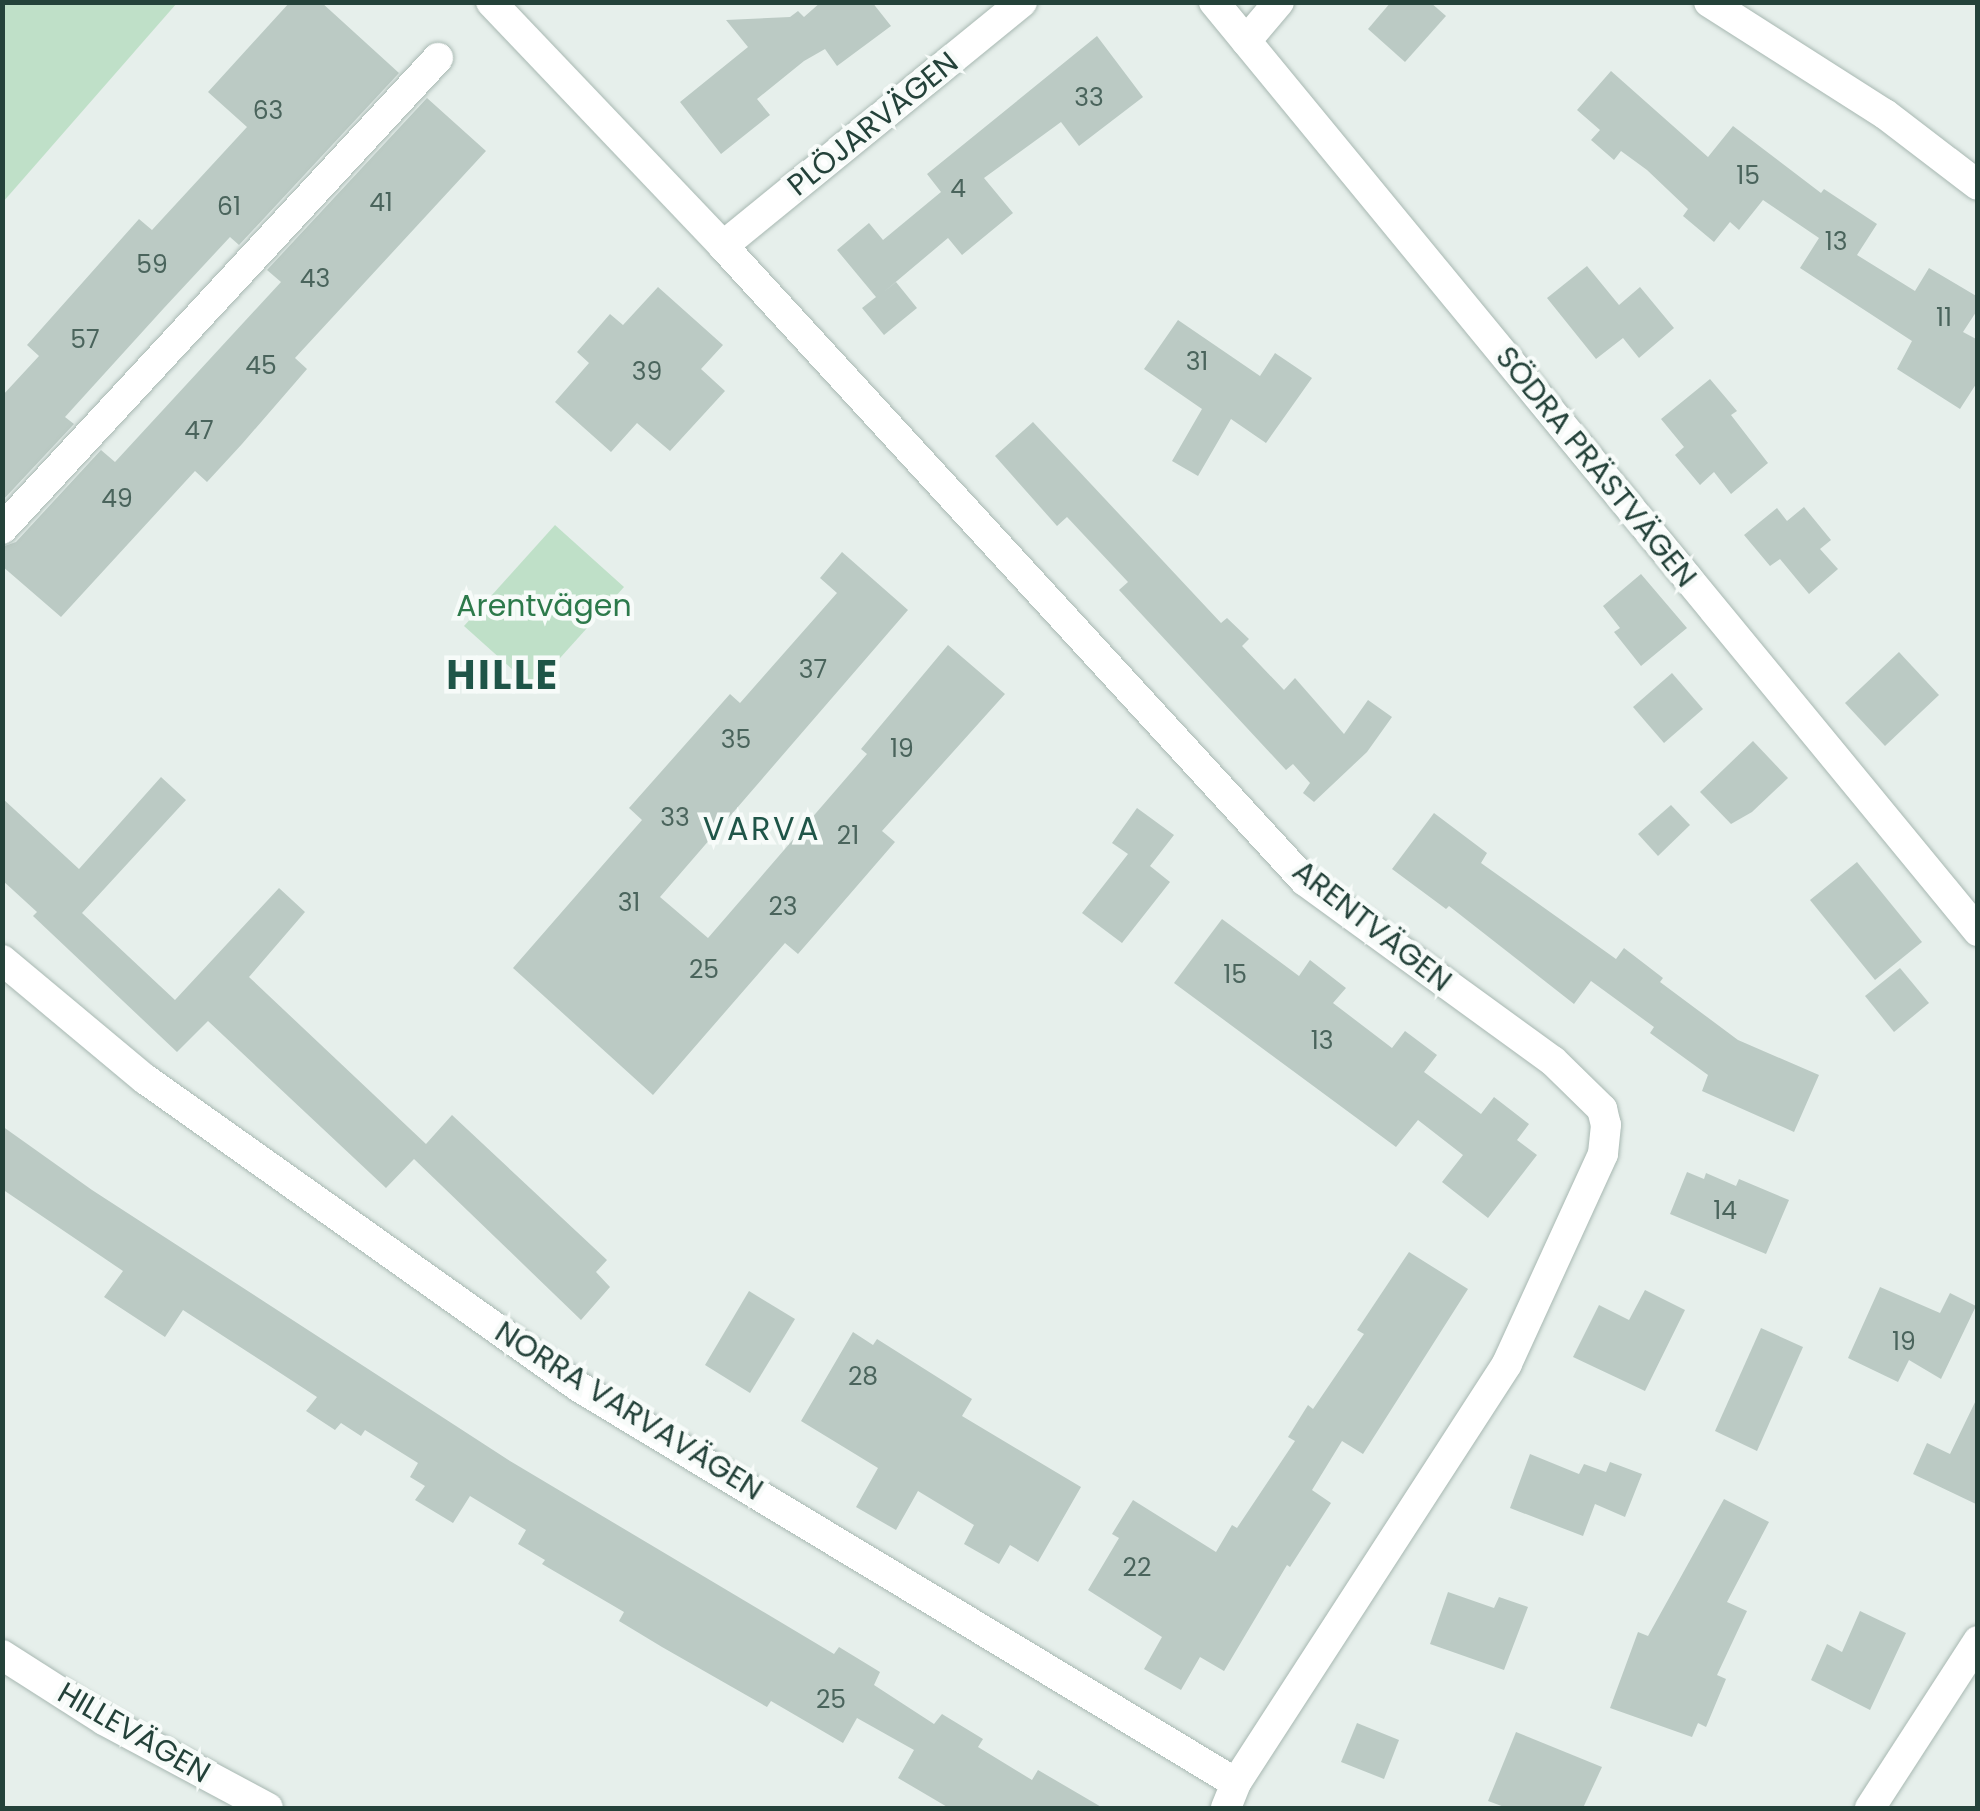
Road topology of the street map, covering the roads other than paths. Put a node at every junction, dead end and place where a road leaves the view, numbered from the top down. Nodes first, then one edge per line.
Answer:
1 (491, 2) edge
2 (1022, 2) edge
3 (1214, 2) edge
4 (1279, 2) edge
5 (1709, 2) edge
6 (1246, 41) junction
7 (438, 58) dead end
8 (1978, 185) edge
9 (724, 246) junction
10 (2, 528) edge
11 (1978, 930) edge
12 (2, 960) edge
13 (1978, 1641) edge
14 (2, 1655) edge
15 (1231, 1796) edge
16 (268, 1808) edge
17 (1870, 1808) edge

1 - 9 street, ARENTVÄGEN
2 - 9 street, PLÖJARVÄGEN
3 - 6 street, SÖDRA PRÄSTVÄGEN
4 - 6 street
5 - 8 street
6 - 11 street, SÖDRA PRÄSTVÄGEN
7 - 10 street
9 - 15 street, ARENTVÄGEN
12 - 15 street, NORRA VARVAVÄGEN
13 - 17 street
14 - 16 street, HILLEVÄGEN

